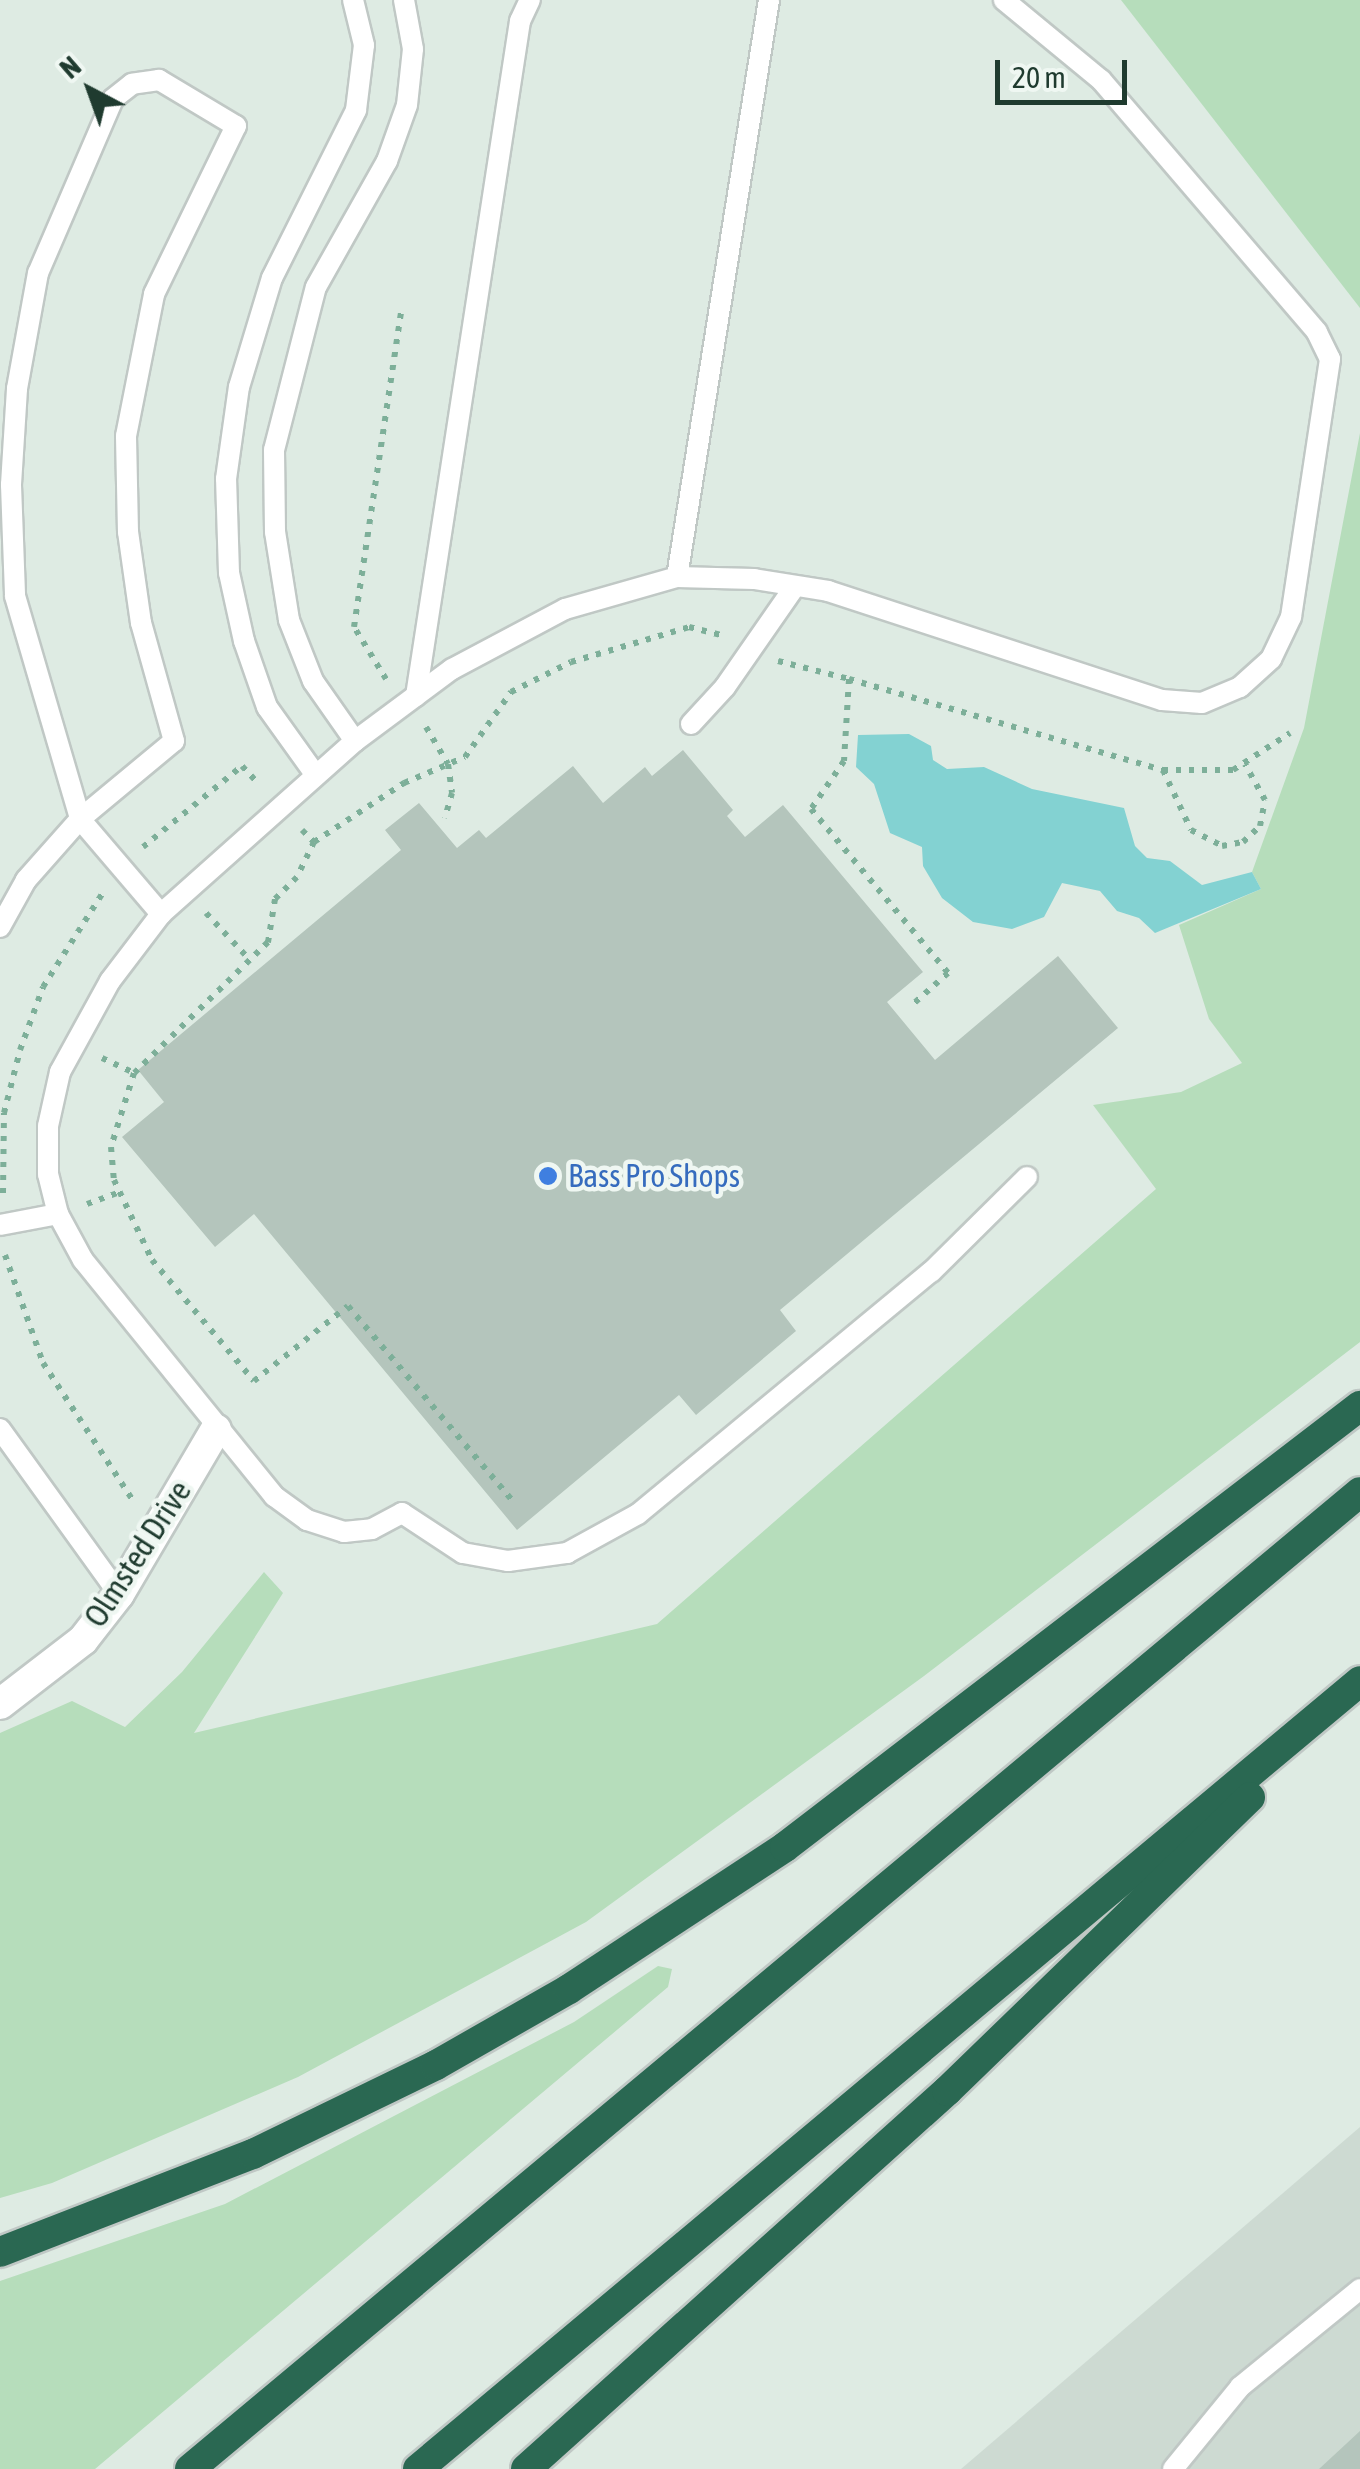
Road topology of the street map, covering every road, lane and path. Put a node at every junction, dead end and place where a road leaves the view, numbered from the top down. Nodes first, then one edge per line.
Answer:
1 (353, 0) edge
2 (404, 0) edge
3 (530, 0) edge
4 (768, 0) edge
5 (1004, 0) edge
6 (402, 307) dead end
7 (676, 577) junction
8 (793, 589) junction
9 (752, 648) junction
10 (849, 679) junction
11 (411, 700) junction
12 (691, 724) dead end
13 (1290, 733) dead end
14 (355, 741) junction
15 (448, 764) junction
16 (1245, 764) junction
17 (1163, 770) junction
18 (315, 774) junction
19 (280, 806) junction
20 (445, 818) dead end
21 (80, 820) junction
22 (314, 842) junction
23 (123, 870) junction
24 (186, 891) junction
25 (161, 914) junction
26 (0, 927) edge
27 (250, 960) junction
28 (913, 1004) dead end
29 (1026, 1177) dead end
30 (58, 1214) junction
31 (2, 1224) edge
32 (1360, 1406) edge
33 (216, 1428) junction
34 (0, 1429) edge
35 (1360, 1492) edge
36 (511, 1499) dead end
37 (156, 1533) junction
38 (119, 1594) junction
39 (1360, 1682) edge
40 (1360, 1690) edge
41 (0, 1704) edge
42 (0, 2252) edge
43 (1360, 2289) edge
44 (190, 2469) edge
45 (418, 2469) edge
46 (526, 2469) edge
47 (1173, 2469) edge

1 - 18 lane
2 - 14 lane
3 - 11 lane
4 - 7 lane
5 - 8 lane
6 - 11 path
7 - 8 lane
7 - 11 lane
8 - 9 lane
9 - 10 path
9 - 12 lane
9 - 15 path
10 - 17 path
10 - 28 path
11 - 14 lane
11 - 15 path
13 - 16 path
14 - 18 lane
15 - 20 path
15 - 22 path
16 - 17 path
16 - 17 path
18 - 19 lane
19 - 22 path
19 - 23 path
19 - 24 lane
21 - 21 lane
21 - 23 lane
21 - 26 lane
22 - 27 path
23 - 25 lane
23 - 31 path
24 - 25 lane
24 - 27 path
25 - 30 lane
27 - 36 path
29 - 33 lane
30 - 31 lane
30 - 33 lane
31 - 37 path
32 - 42 highway
33 - 37 street, Olmsted Drive
34 - 38 lane
35 - 44 highway
37 - 38 street, Olmsted Drive
38 - 41 street, Olmsted Drive
39 - 45 highway
40 - 46 highway
43 - 47 lane

